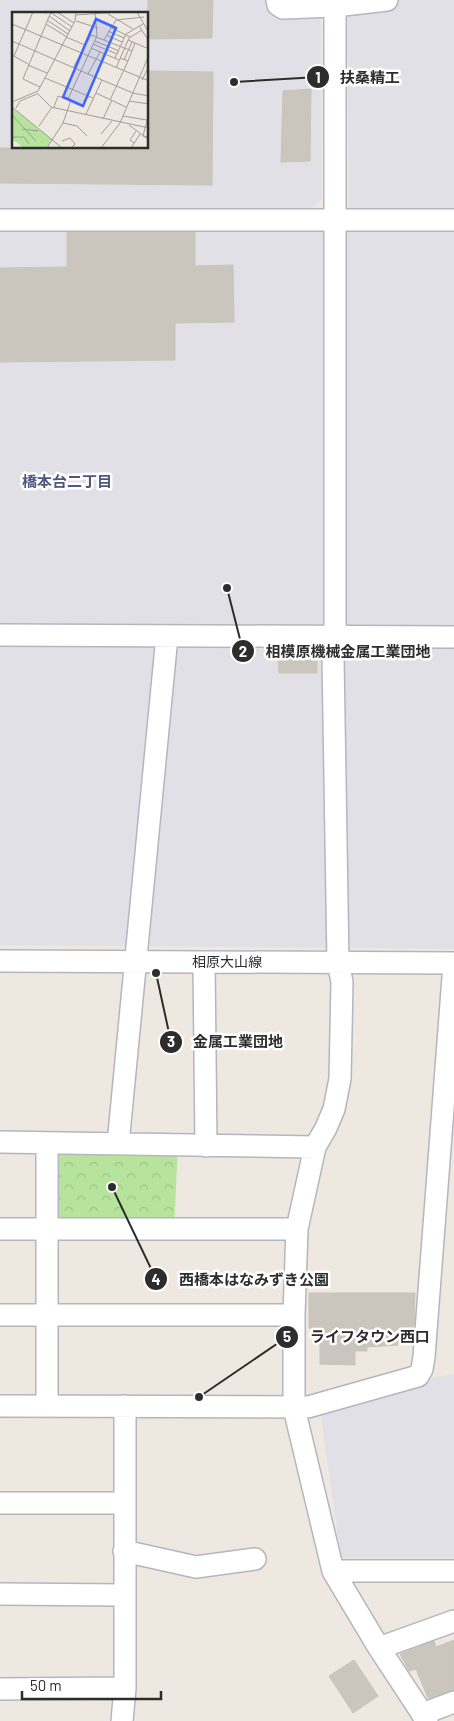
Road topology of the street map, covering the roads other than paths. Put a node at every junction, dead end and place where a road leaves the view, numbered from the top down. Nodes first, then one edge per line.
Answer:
1 (277, 0) edge
2 (387, 0) edge
3 (335, 6) junction
4 (334, 219) junction
5 (0, 220) edge
6 (454, 220) edge
7 (0, 635) edge
8 (167, 636) junction
9 (335, 636) junction
10 (454, 637) edge
11 (136, 960) junction
12 (0, 961) edge
13 (204, 962) junction
14 (338, 962) junction
15 (454, 963) edge
16 (0, 1142) edge
17 (47, 1143) junction
18 (118, 1144) junction
19 (206, 1146) junction
20 (447, 1146) edge
21 (315, 1147) junction
22 (0, 1229) edge
23 (48, 1229) junction
24 (297, 1229) junction
25 (0, 1315) edge
26 (47, 1315) junction
27 (294, 1315) junction
28 (0, 1406) edge
29 (48, 1406) junction
30 (125, 1406) junction
31 (294, 1408) junction
32 (0, 1503) edge
33 (125, 1504) junction
34 (124, 1550) junction
35 (255, 1559) dead end
36 (334, 1570) junction
37 (454, 1571) edge
38 (0, 1594) edge
39 (125, 1595) junction
40 (454, 1621) edge
41 (379, 1648) junction
42 (125, 1688) junction
43 (0, 1689) edge
44 (454, 1702) edge
45 (425, 1717) edge
46 (122, 1721) edge

1 - 3 street
2 - 3 street
3 - 4 street
4 - 5 street
4 - 6 street
4 - 9 street
7 - 8 street
8 - 9 street
8 - 11 street
9 - 10 street
9 - 14 street
11 - 12 street, 相原大山線
11 - 13 street, 相原大山線
11 - 18 street
13 - 14 street, 相原大山線
13 - 19 street
14 - 15 street, 相原大山線
14 - 21 street
15 - 20 street
16 - 17 street
17 - 18 street
17 - 23 street
18 - 19 street
19 - 21 street
20 - 31 street
21 - 24 street
22 - 23 street
23 - 24 street
23 - 26 street
24 - 27 street
25 - 26 street
26 - 27 street
26 - 29 street
27 - 31 street
28 - 29 street
29 - 30 street
30 - 31 street
30 - 33 street
31 - 36 street
32 - 33 street
33 - 34 street
34 - 35 street
34 - 39 street
36 - 37 street
36 - 41 street
38 - 39 street
39 - 42 street
40 - 41 street
41 - 45 street
42 - 43 street
42 - 46 street
44 - 45 street

